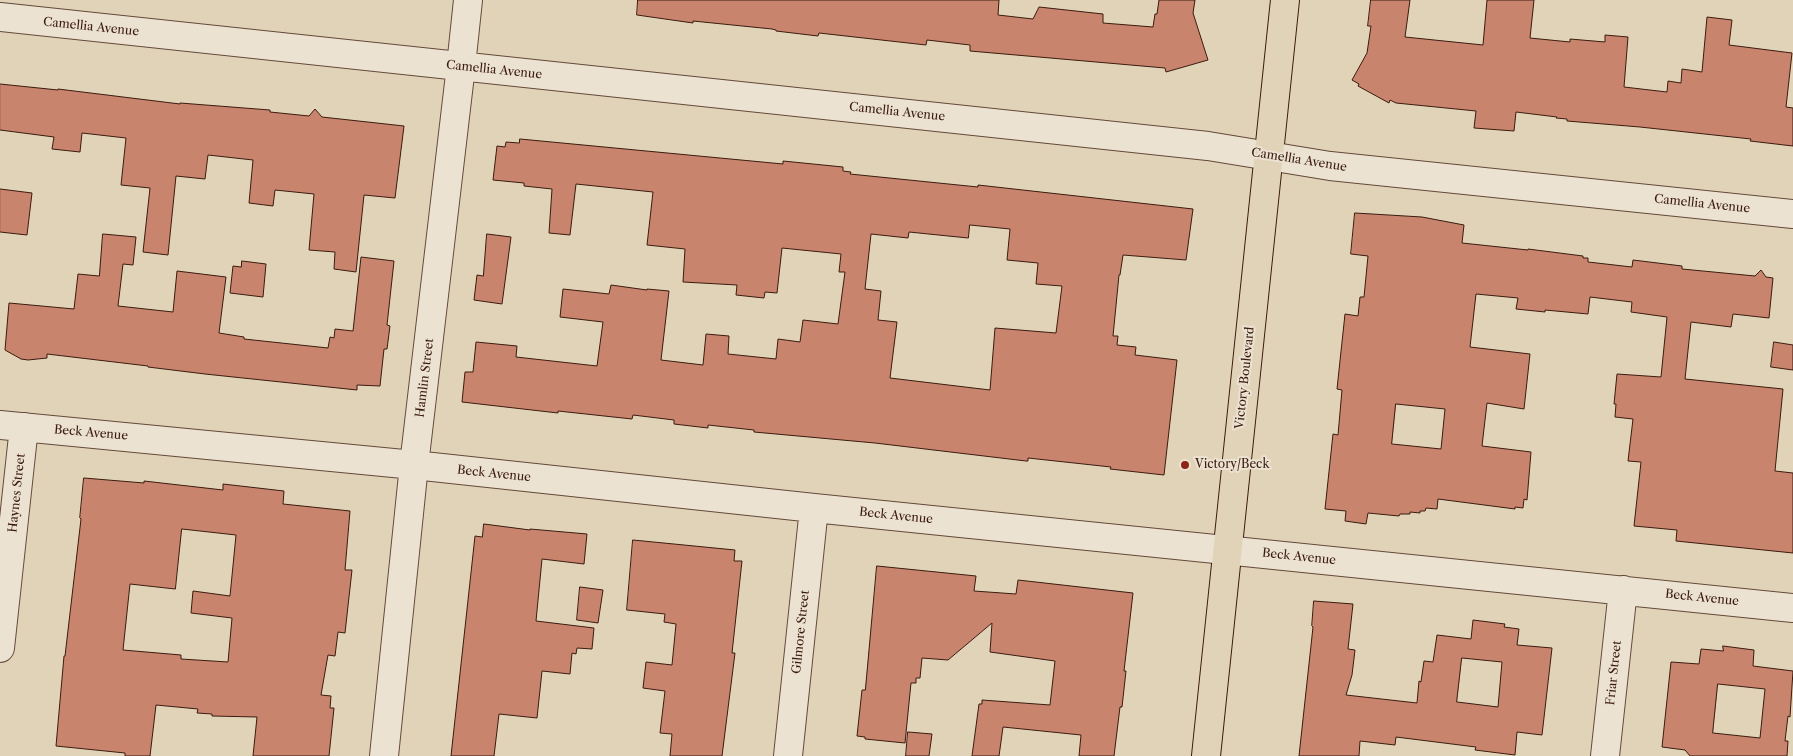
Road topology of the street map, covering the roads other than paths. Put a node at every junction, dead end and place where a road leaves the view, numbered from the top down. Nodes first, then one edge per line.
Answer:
1 (468, 0) edge
2 (1285, 0) edge
3 (0, 17) edge
4 (461, 66) junction
5 (1269, 156) junction
6 (1793, 214) edge
7 (12, 426) edge
8 (414, 465) junction
9 (814, 508) junction
10 (1227, 550) junction
11 (1623, 590) junction
12 (1793, 608) edge
13 (0, 648) edge
14 (384, 756) edge
15 (788, 756) edge
16 (1206, 756) edge
17 (1605, 756) edge

1 - 4 street, Hamlin Street
2 - 5 main road, Victory Boulevard
3 - 4 street, Camellia Avenue
4 - 5 street, Camellia Avenue
4 - 8 street, Hamlin Street
5 - 6 street, Camellia Avenue
5 - 10 main road, Victory Boulevard
7 - 8 street, Beck Avenue
7 - 13 street, Haynes Street
8 - 9 street, Beck Avenue
8 - 14 street, Hamlin Street
9 - 10 street, Beck Avenue
9 - 15 street, Gilmore Street
10 - 11 street, Beck Avenue
10 - 16 main road, Victory Boulevard
11 - 12 street, Beck Avenue
11 - 17 street, Friar Street

